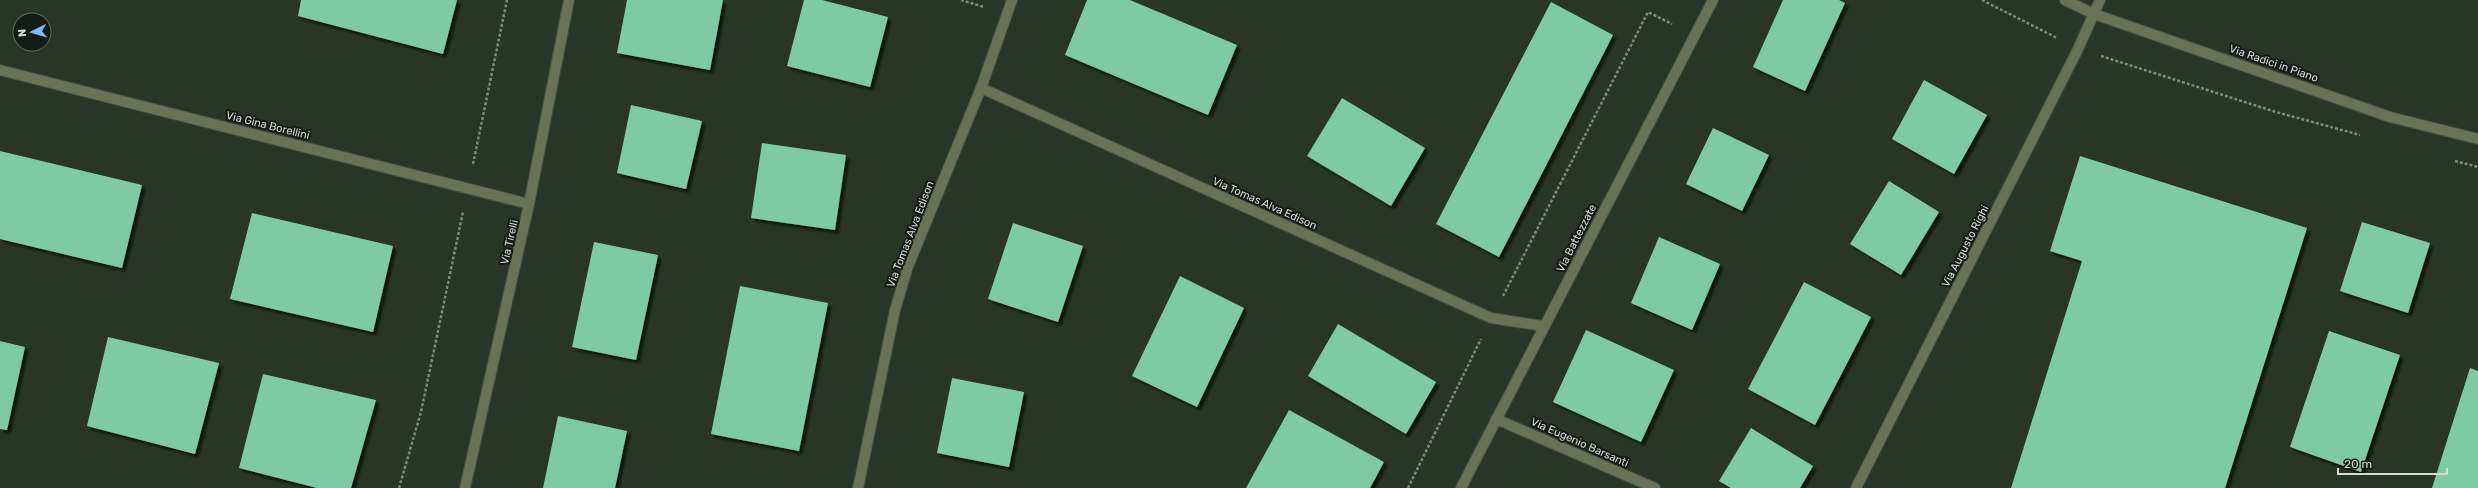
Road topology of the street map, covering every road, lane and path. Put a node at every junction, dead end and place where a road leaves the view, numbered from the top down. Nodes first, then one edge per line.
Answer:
1 (507, 0) edge
2 (569, 0) edge
3 (1012, 0) edge
4 (1713, 0) edge
5 (1982, 0) edge
6 (2065, 0) edge
7 (2100, 0) edge
8 (2094, 14) junction
9 (1675, 18) dead end
10 (2078, 49) junction
11 (0, 70) edge
12 (981, 88) junction
13 (2276, 112) dead end
14 (2478, 139) edge
15 (468, 189) junction
16 (530, 204) junction
17 (1492, 318) junction
18 (1543, 326) junction
19 (1496, 419) junction
20 (399, 488) edge
21 (465, 488) edge
22 (858, 488) edge
23 (1408, 488) edge
24 (1462, 488) edge
25 (1655, 488) edge
26 (1856, 488) edge

1 - 15 path
2 - 16 street, Via Tirelli
3 - 12 street, Via Tomas Alva Edison
4 - 18 street, Via Battezzate
5 - 10 path
6 - 8 street, Via Radici in Piano
7 - 8 street, Via Augusto Righi
8 - 10 street, Via Augusto Righi
8 - 14 street, Via Radici in Piano
9 - 17 path
10 - 13 path
10 - 26 street, Via Augusto Righi
11 - 15 street, Via Gina Borellini
12 - 17 street, Via Tomas Alva Edison
12 - 22 street, Via Tomas Alva Edison
15 - 16 street, Via Gina Borellini
15 - 20 path
16 - 21 street, Via Tirelli
17 - 18 street, Via Tomas Alva Edison
17 - 23 path
18 - 19 street, Via Battezzate
19 - 24 street, Via Battezzate
19 - 25 street, Via Eugenio Barsanti

